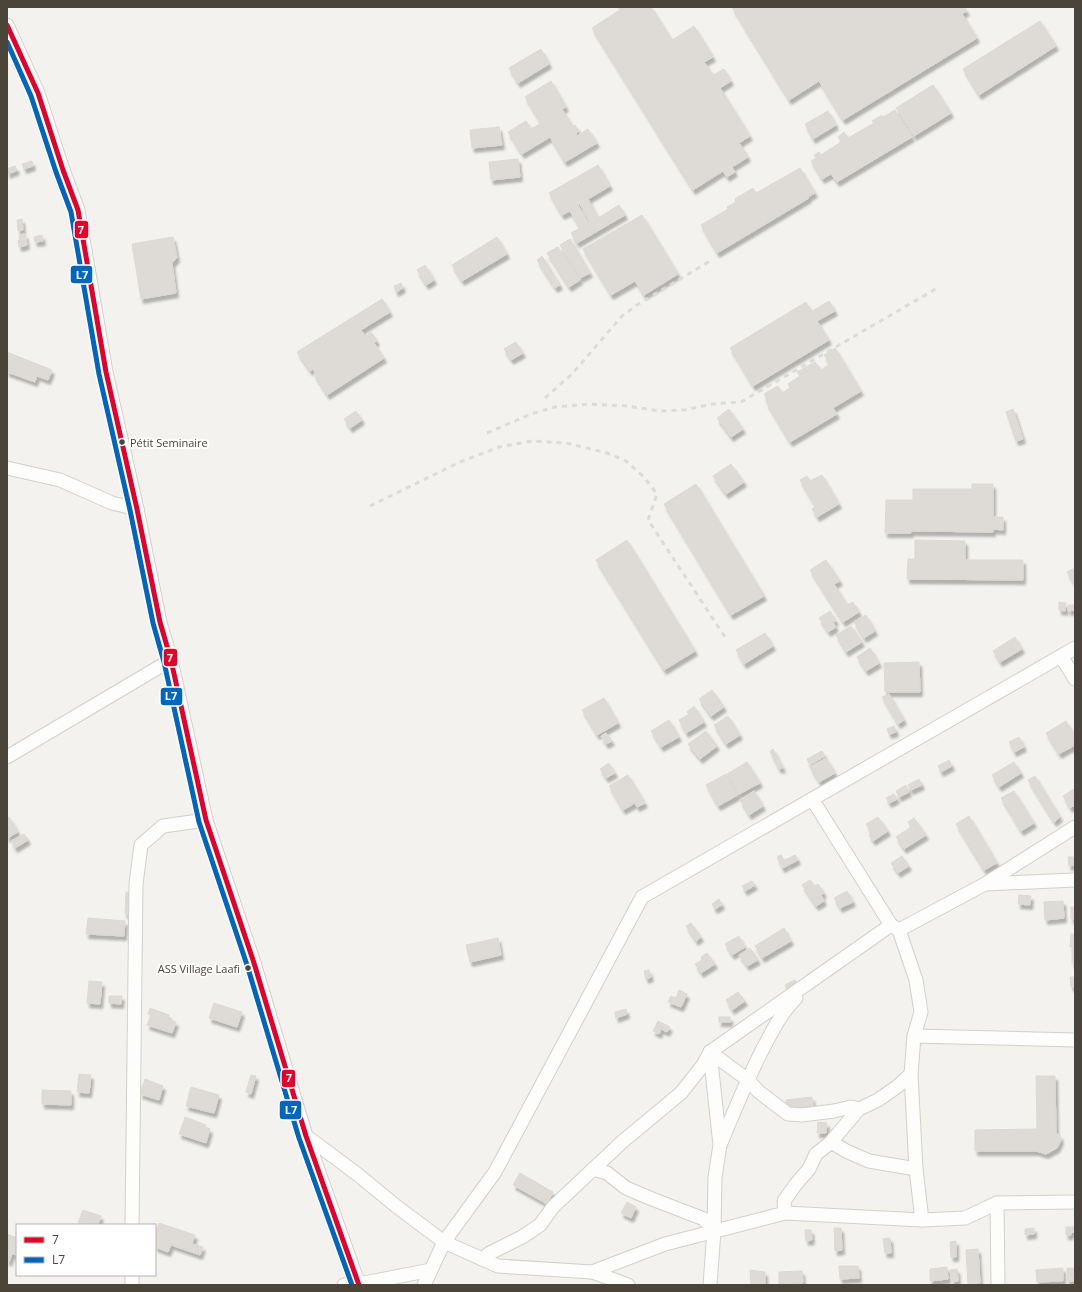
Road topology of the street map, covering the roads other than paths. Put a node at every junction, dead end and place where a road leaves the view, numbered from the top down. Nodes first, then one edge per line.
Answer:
1 (7, 25) edge
2 (7, 468) edge
3 (137, 509) junction
4 (1075, 648) edge
5 (1061, 656) junction
6 (171, 660) junction
7 (1075, 679) edge
8 (7, 757) edge
9 (812, 799) junction
10 (206, 820) junction
11 (1075, 827) edge
12 (1075, 880) edge
13 (985, 884) junction
14 (895, 928) junction
15 (820, 974) junction
16 (914, 1036) junction
17 (1075, 1040) edge
18 (710, 1052) junction
19 (911, 1074) junction
20 (748, 1080) junction
21 (859, 1109) junction
22 (306, 1136) junction
23 (830, 1143) junction
24 (720, 1145) junction
25 (593, 1169) junction
26 (916, 1169) junction
27 (1075, 1202) edge
28 (997, 1203) junction
29 (786, 1212) junction
30 (922, 1220) junction
31 (132, 1224) edge
32 (714, 1231) junction
33 (444, 1242) junction
34 (482, 1259) junction
35 (431, 1270) junction
36 (592, 1272) junction
37 (344, 1285) edge
38 (359, 1285) edge
39 (424, 1285) edge
40 (628, 1285) edge
41 (710, 1285) edge
42 (998, 1285) edge

1 - 3 street
2 - 3 street
3 - 6 street
4 - 5 street
5 - 7 street
5 - 9 street
6 - 8 street
6 - 10 street
9 - 14 street
9 - 33 street
10 - 22 street
10 - 31 street
11 - 13 street
12 - 13 street
13 - 14 street
14 - 15 street
14 - 16 street
15 - 18 street
15 - 20 street
16 - 17 street
16 - 19 street
18 - 20 street
18 - 24 street
18 - 25 street
19 - 21 street
19 - 26 street
20 - 21 street
20 - 24 street
21 - 23 street
22 - 33 street
22 - 38 street
23 - 26 street
23 - 29 street
24 - 32 street
25 - 32 street
25 - 34 street
26 - 30 street
27 - 28 street
28 - 30 street
28 - 42 street
29 - 30 street
29 - 32 street
32 - 36 street
32 - 41 street
33 - 34 street
33 - 35 street
34 - 36 street
35 - 38 street
35 - 39 street
36 - 40 street
37 - 38 street

